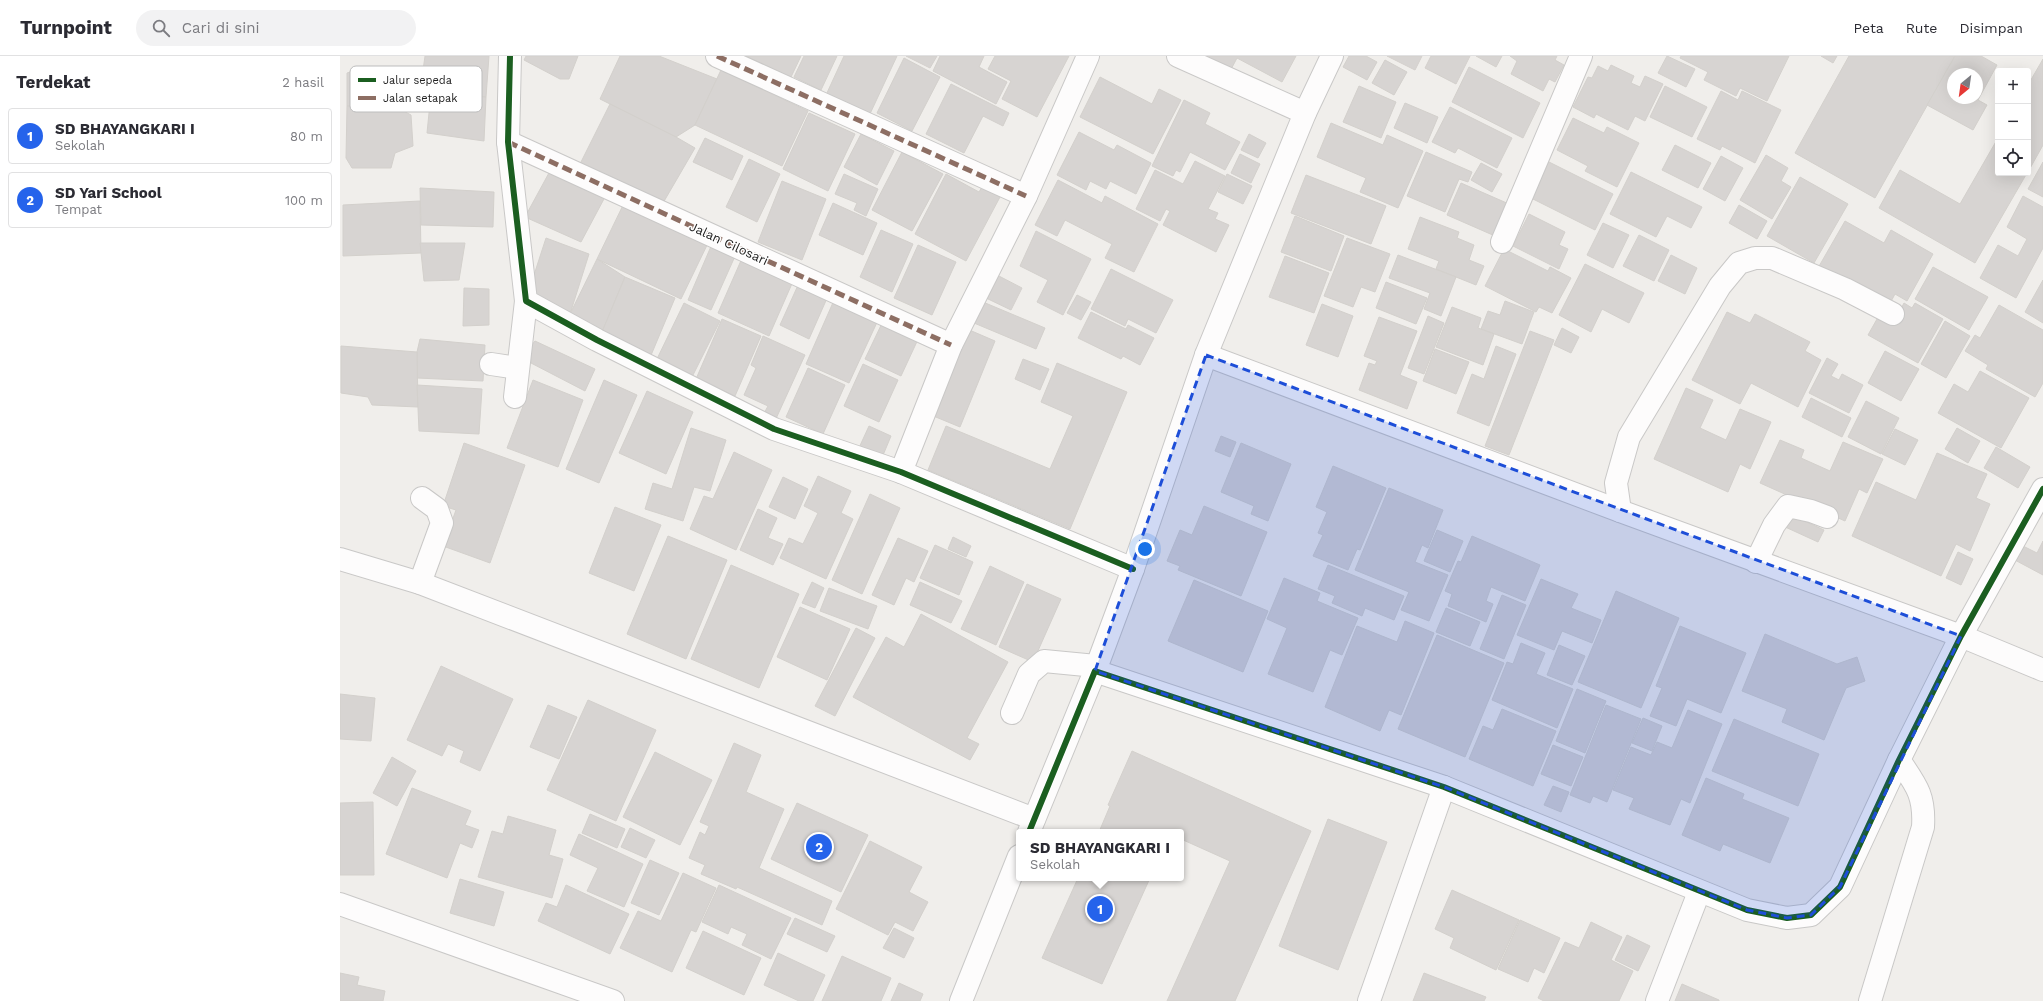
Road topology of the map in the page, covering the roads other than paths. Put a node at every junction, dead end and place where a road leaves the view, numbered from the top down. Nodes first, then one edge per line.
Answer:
1 (510, 56) edge
2 (717, 56) edge
3 (1088, 56) edge
4 (1178, 56) edge
5 (1332, 56) edge
6 (1582, 56) edge
7 (1305, 113) junction
8 (508, 142) junction
9 (1026, 196) junction
10 (1502, 242) dead end
11 (526, 301) junction
12 (1893, 314) dead end
13 (951, 345) junction
14 (1206, 355) junction
15 (491, 364) dead end
16 (518, 368) junction
17 (515, 397) dead end
18 (901, 472) junction
19 (2043, 489) edge
20 (422, 498) dead end
21 (1620, 511) junction
22 (1827, 517) dead end
23 (340, 559) edge
24 (1756, 562) junction
25 (1133, 569) junction
26 (420, 583) junction
27 (1961, 636) junction
28 (1096, 668) junction
29 (2043, 670) edge
30 (1012, 713) dead end
31 (1899, 760) junction
32 (1444, 787) junction
33 (1031, 826) edge
34 (1016, 864) edge
35 (1700, 892) junction
36 (340, 904) edge
37 (613, 1001) edge
38 (961, 1001) edge
39 (1369, 1001) edge
40 (1657, 1001) edge
41 (1870, 1001) edge

1 - 8 street
2 - 9 street
3 - 9 street
4 - 7 street
5 - 7 street
6 - 10 street
7 - 14 street
8 - 11 street
8 - 13 street, Jalan Cilosari
9 - 13 street
11 - 16 street
11 - 18 street
12 - 21 street
13 - 18 street
14 - 21 street
14 - 25 street
15 - 16 street
16 - 17 street
18 - 25 street
19 - 27 street
20 - 26 street
21 - 24 street
22 - 24 street
23 - 26 street
24 - 27 street
25 - 28 street
26 - 33 street
27 - 29 street
27 - 31 street
28 - 30 street
28 - 32 street
28 - 33 street
31 - 35 street
31 - 41 street
32 - 35 street
32 - 39 street
34 - 38 street
35 - 40 street
36 - 37 street

